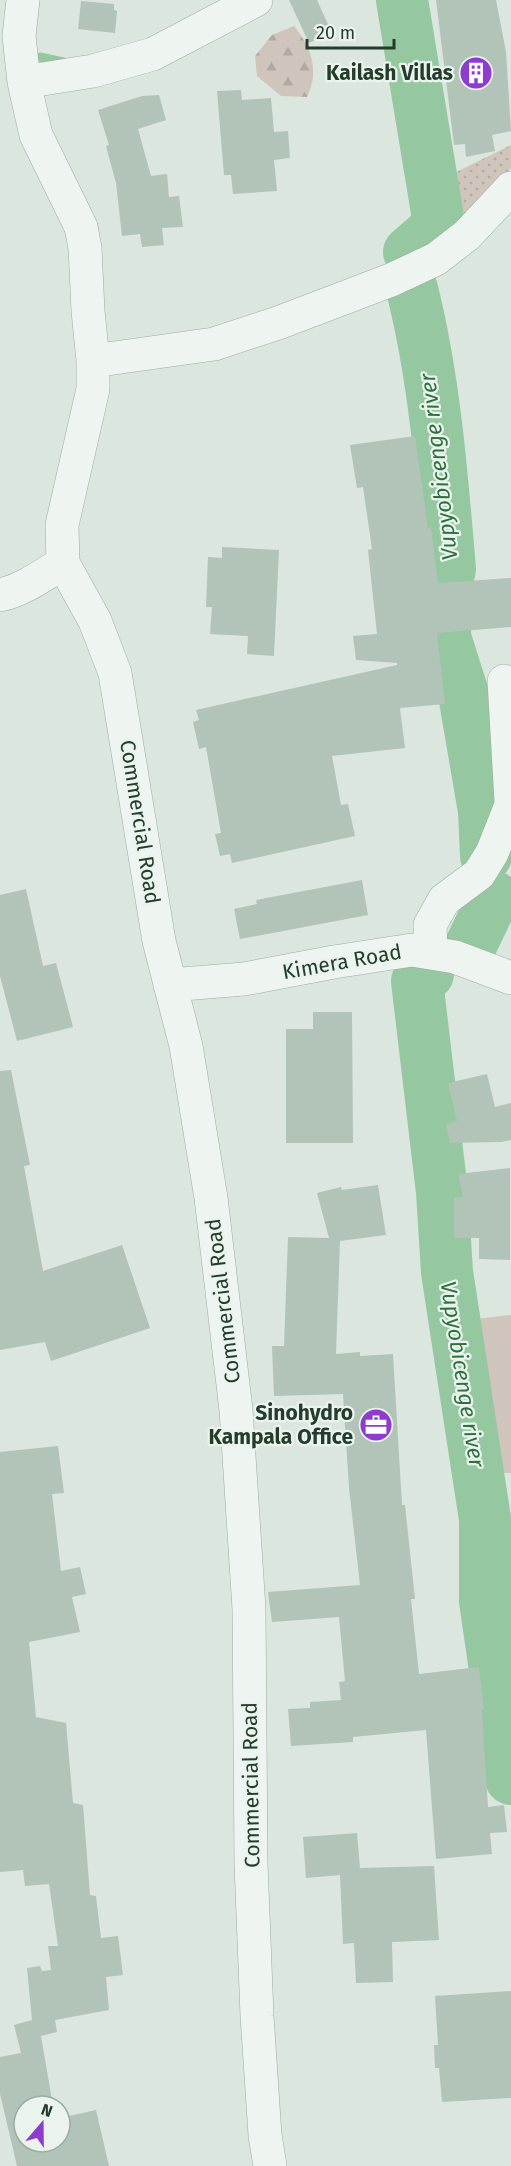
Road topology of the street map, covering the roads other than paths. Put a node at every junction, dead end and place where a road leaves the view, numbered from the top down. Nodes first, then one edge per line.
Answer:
1 (23, 0) edge
2 (256, 0) edge
3 (24, 82) junction
4 (511, 188) edge
5 (93, 361) junction
6 (63, 563) junction
7 (0, 595) edge
8 (504, 681) dead end
9 (511, 803) edge
10 (431, 953) junction
11 (511, 978) edge
12 (170, 985) junction
13 (270, 2166) edge

1 - 3 street, Commercial Road
2 - 3 street
3 - 5 street, Commercial Road
4 - 5 street
5 - 6 street, Commercial Road
6 - 7 street
6 - 12 street, Commercial Road
8 - 9 street
9 - 10 street
10 - 11 street, Kimera Road
10 - 12 street, Kimera Road
12 - 13 street, Commercial Road

